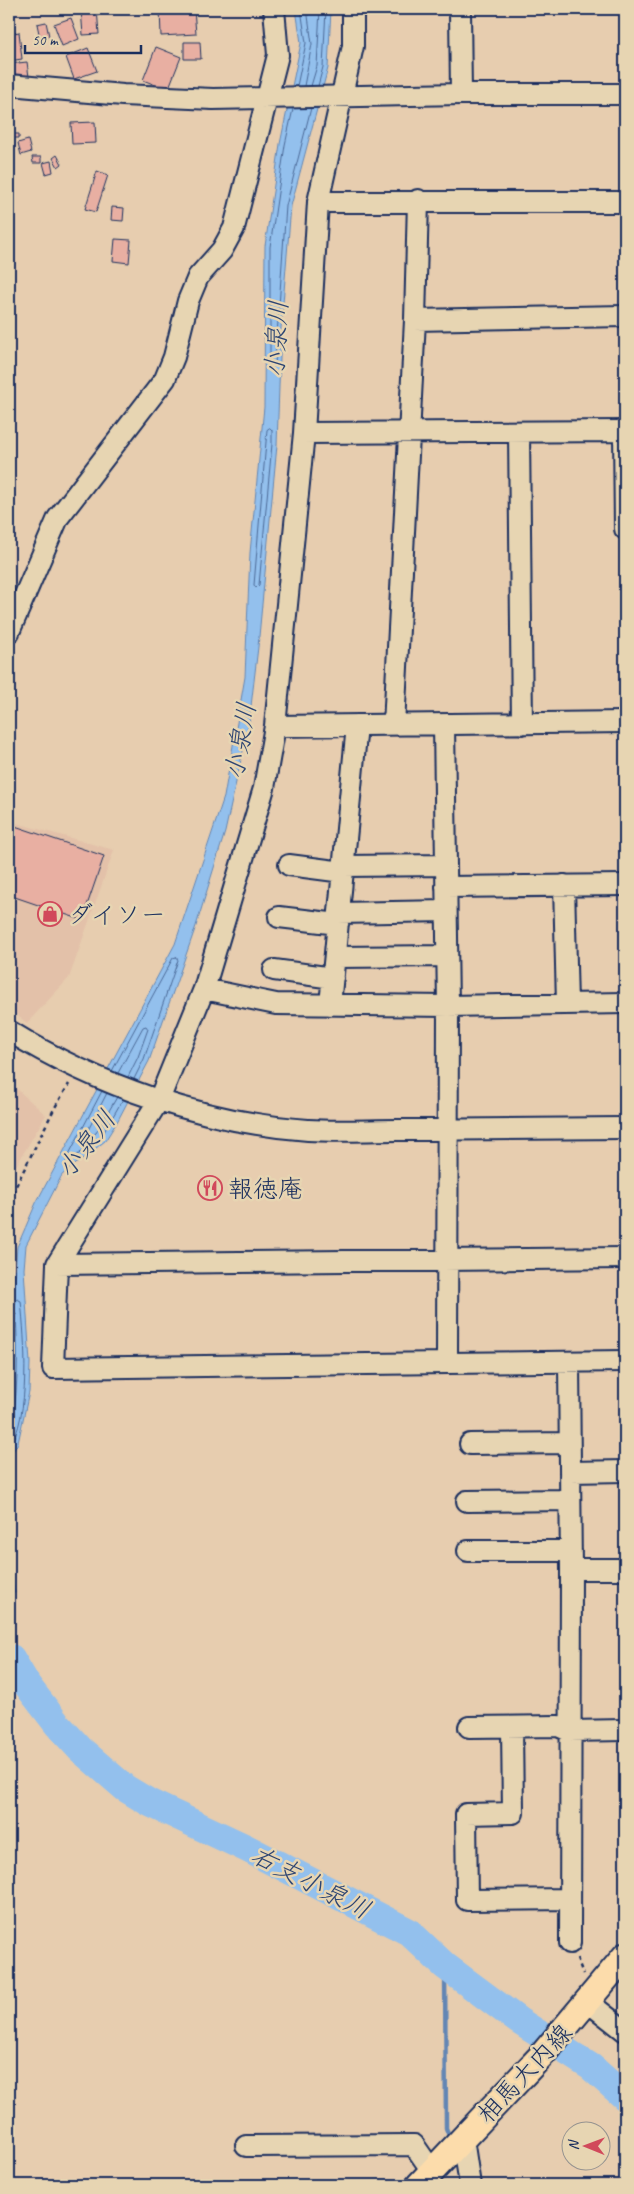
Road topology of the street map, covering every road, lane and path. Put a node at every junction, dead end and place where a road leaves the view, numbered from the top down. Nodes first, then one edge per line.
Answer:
1 (274, 9) edge
2 (353, 9) edge
3 (460, 9) edge
4 (9, 85) edge
5 (461, 94) junction
6 (625, 94) edge
7 (342, 96) junction
8 (267, 98) junction
9 (418, 200) junction
10 (318, 202) junction
11 (625, 202) edge
12 (625, 316) edge
13 (415, 320) junction
14 (625, 431) edge
15 (519, 432) junction
16 (304, 433) junction
17 (409, 433) junction
18 (625, 529) edge
19 (9, 632) edge
20 (625, 722) edge
21 (444, 724) junction
22 (522, 724) junction
23 (394, 725) junction
24 (274, 726) junction
25 (357, 726) junction
26 (289, 865) dead end
27 (446, 865) junction
28 (343, 869) junction
29 (625, 885) edge
30 (564, 886) junction
31 (446, 887) junction
32 (446, 911) junction
33 (279, 918) dead end
34 (338, 919) junction
35 (447, 956) junction
36 (335, 957) junction
37 (274, 970) dead end
38 (333, 978) junction
39 (204, 989) junction
40 (625, 1003) edge
41 (567, 1004) junction
42 (330, 1005) junction
43 (448, 1006) junction
44 (9, 1032) edge
45 (79, 1069) junction
46 (150, 1096) junction
47 (625, 1128) edge
48 (446, 1130) junction
49 (9, 1200) edge
50 (625, 1258) edge
51 (446, 1261) junction
52 (57, 1264) junction
53 (625, 1361) edge
54 (447, 1363) junction
55 (569, 1363) junction
56 (569, 1443) junction
57 (470, 1444) dead end
58 (625, 1471) edge
59 (570, 1472) junction
60 (570, 1500) junction
61 (467, 1501) dead end
62 (468, 1552) dead end
63 (571, 1560) junction
64 (625, 1569) edge
65 (512, 1726) junction
66 (469, 1727) dead end
67 (625, 1730) edge
68 (570, 1731) junction
69 (570, 1898) junction
70 (570, 1943) joint
71 (625, 1956) edge
72 (587, 2003) junction
73 (625, 2031) edge
74 (462, 2139) junction
75 (246, 2146) dead end
76 (426, 2178) edge
77 (470, 2185) edge

1 - 8 street
2 - 7 street
3 - 5 street
4 - 8 street
5 - 6 street
5 - 7 street
7 - 8 street
7 - 10 street
8 - 19 street
9 - 10 street
9 - 11 street
9 - 13 street
10 - 16 street
12 - 13 street
13 - 17 street
14 - 15 street
14 - 18 street
15 - 17 street
15 - 22 street
16 - 17 street
16 - 24 street
17 - 23 street
20 - 22 street
21 - 22 street
21 - 23 street
21 - 27 street
23 - 25 street
24 - 25 street
24 - 39 street
25 - 28 street
26 - 28 street
27 - 28 street
27 - 31 street
28 - 34 street
29 - 30 street
30 - 31 street
30 - 41 street
31 - 32 street
32 - 34 street
32 - 35 street
33 - 34 street
34 - 36 street
35 - 36 street
35 - 43 street
36 - 38 street
37 - 38 street
38 - 42 street
39 - 42 street
39 - 46 street
40 - 41 street
41 - 43 street
42 - 43 street
43 - 48 street
44 - 45 street
45 - 46 street
45 - 49 path
46 - 48 street
46 - 52 street
47 - 48 street
48 - 51 street
50 - 51 street
51 - 52 street
51 - 54 street
52 - 54 street
53 - 55 street
54 - 55 street
55 - 56 street
56 - 57 street
56 - 59 street
58 - 59 street
59 - 60 street
60 - 61 street
60 - 63 street
62 - 63 street
63 - 64 street
63 - 68 street
65 - 66 street
65 - 68 street
65 - 69 street
67 - 68 street
68 - 69 street
69 - 70 street
70 - 72 path
71 - 72 main road, 相馬大内線
72 - 73 street
72 - 74 main road, 相馬大内線
74 - 76 main road, 相馬大内線
74 - 77 street
75 - 76 street

